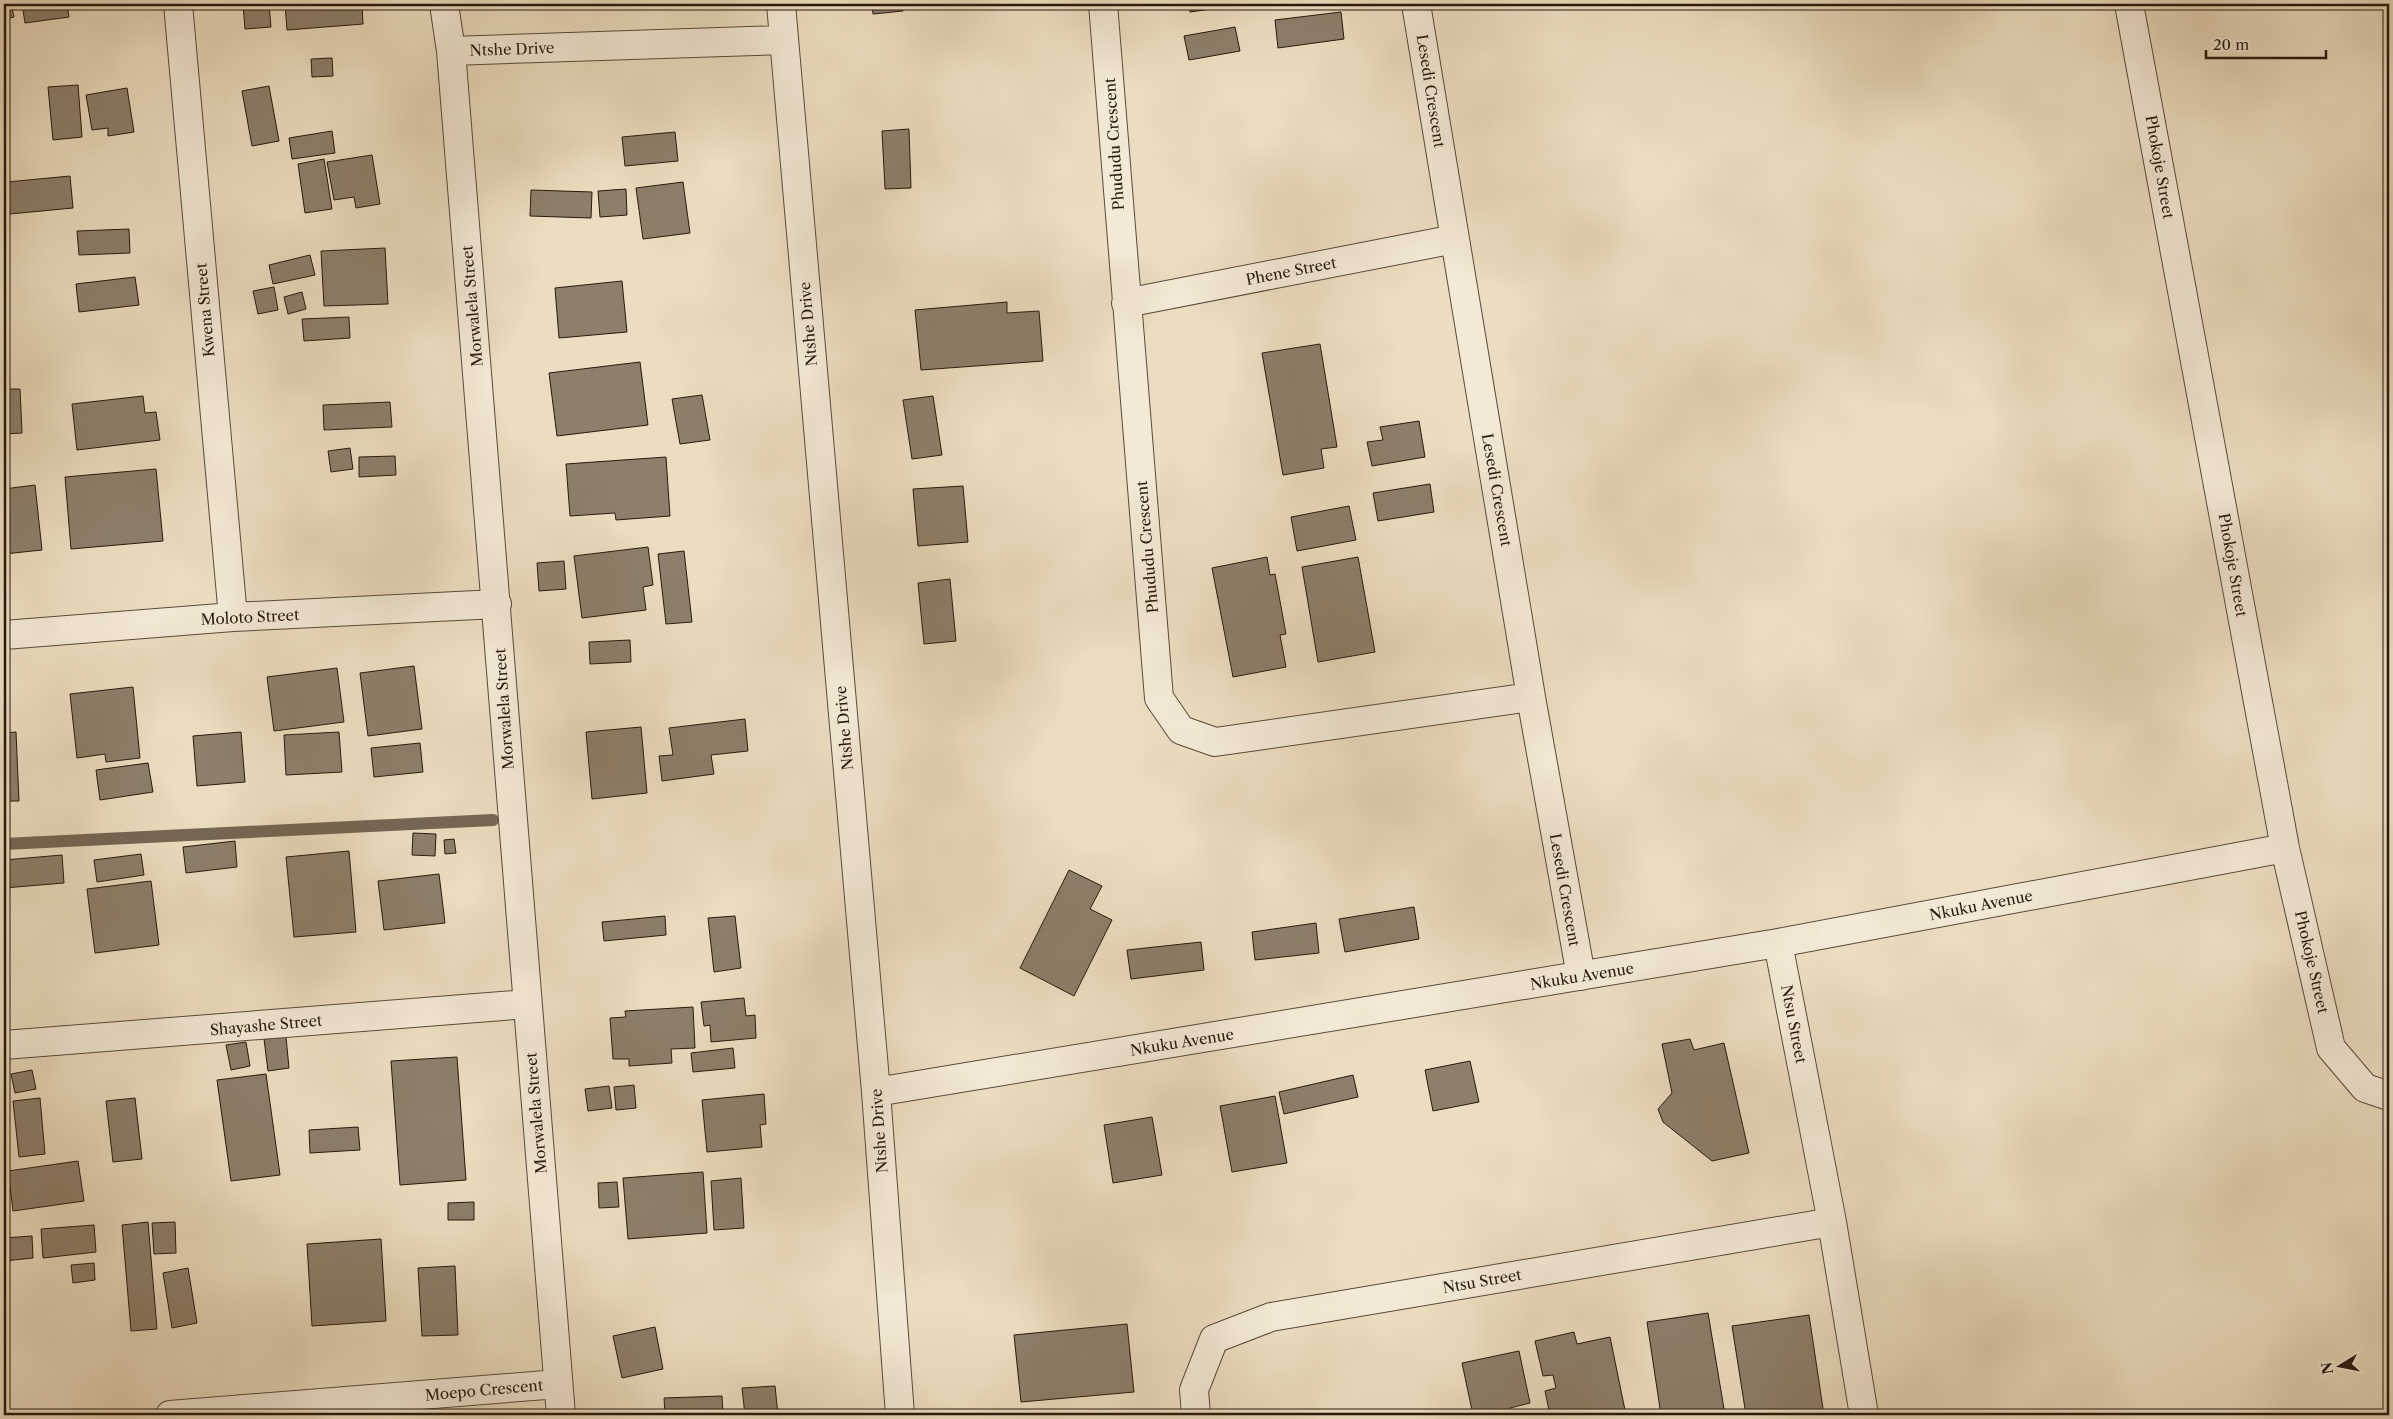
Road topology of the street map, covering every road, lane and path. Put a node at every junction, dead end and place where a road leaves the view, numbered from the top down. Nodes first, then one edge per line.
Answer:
1 (178, 4) edge
2 (444, 4) edge
3 (781, 4) edge
4 (1103, 4) edge
5 (1416, 4) edge
6 (2129, 4) edge
7 (783, 40) junction
8 (451, 51) junction
9 (1455, 239) junction
10 (1126, 303) junction
11 (497, 604) junction
12 (232, 617) junction
13 (4, 635) edge
14 (1531, 697) junction
15 (2286, 848) junction
16 (1778, 943) junction
17 (1581, 976) junction
18 (527, 1004) junction
19 (4, 1045) edge
20 (876, 1092) junction
21 (2389, 1096) edge
22 (1832, 1222) junction
23 (558, 1384) junction
24 (170, 1415) edge
25 (561, 1415) edge
26 (900, 1415) edge
27 (1196, 1415) edge
28 (1864, 1415) edge

1 - 12 street, Kwena Street
2 - 8 street, Morwalela Street
3 - 7 street, Ntshe Drive
4 - 10 street, Phududu Crescent
5 - 9 street, Lesedi Crescent
6 - 15 street, Phokoje Street
7 - 8 street, Ntshe Drive
7 - 20 street, Ntshe Drive
8 - 11 street, Morwalela Street
9 - 10 street, Phene Street
9 - 14 street, Lesedi Crescent
10 - 14 street, Phududu Crescent
11 - 12 street, Moloto Street
11 - 18 street, Morwalela Street
12 - 13 street, Moloto Street
14 - 17 street, Lesedi Crescent
15 - 16 street, Nkuku Avenue
15 - 21 street, Phokoje Street
16 - 17 street, Nkuku Avenue
16 - 22 street, Ntsu Street
17 - 20 street, Nkuku Avenue
18 - 19 street, Shayashe Street
18 - 23 street, Morwalela Street
20 - 26 street, Ntshe Drive
22 - 27 street, Ntsu Street
22 - 28 street, Ntsu Street
23 - 24 street, Moepo Crescent
23 - 25 street, Morwalela Street

